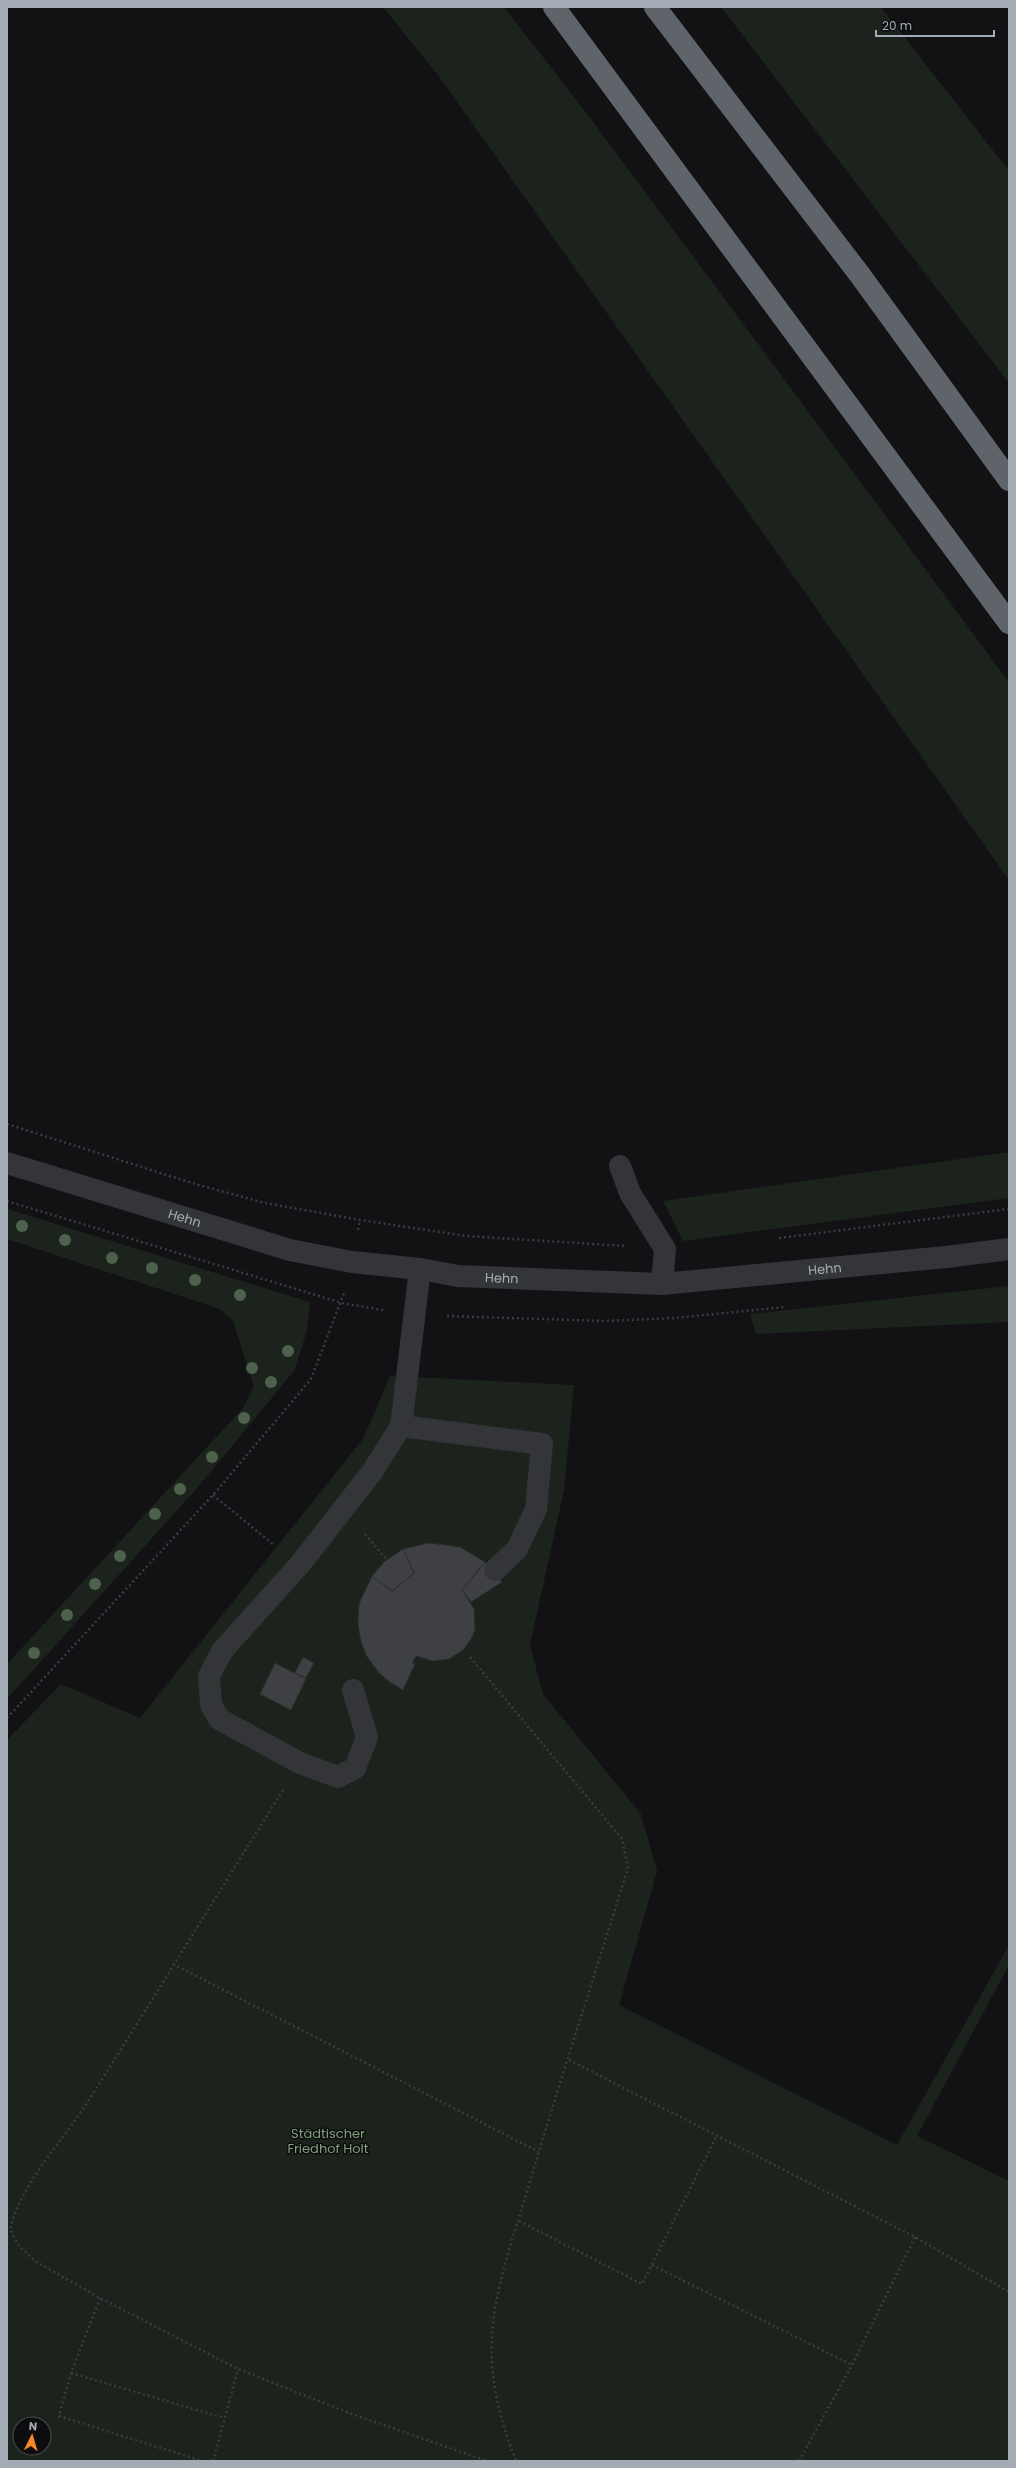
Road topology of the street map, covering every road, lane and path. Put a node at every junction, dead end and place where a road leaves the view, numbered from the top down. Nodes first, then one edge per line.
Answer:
1 (554, 7) edge
2 (655, 7) edge
3 (1009, 480) edge
4 (1009, 623) edge
5 (7, 1124) edge
6 (7, 1163) edge
7 (620, 1166) dead end
8 (7, 1201) edge
9 (1009, 1209) edge
10 (360, 1220) junction
11 (777, 1238) dead end
12 (665, 1249) junction
13 (1009, 1249) edge
14 (352, 1262) junction
15 (420, 1269) junction
16 (662, 1284) junction
17 (342, 1303) junction
18 (401, 1426) junction
19 (213, 1495) junction
20 (301, 1563) junction
21 (495, 1570) dead end
22 (470, 1657) dead end
23 (353, 1690) dead end
24 (7, 1718) edge
25 (300, 1763) junction
26 (173, 1964) junction
27 (569, 2060) junction
28 (717, 2135) junction
29 (539, 2152) junction
30 (519, 2221) junction
31 (8, 2230) edge
32 (915, 2237) junction
33 (652, 2265) junction
34 (1009, 2292) edge
35 (100, 2298) junction
36 (852, 2365) junction
37 (238, 2369) junction
38 (71, 2373) junction
39 (224, 2418) junction
40 (202, 2461) edge
41 (213, 2461) edge
42 (485, 2461) edge
43 (516, 2461) edge
44 (799, 2461) edge

1 - 4 highway
2 - 3 highway
5 - 10 path
6 - 14 street, Hehn
7 - 12 street
8 - 17 path
9 - 11 path
10 - 12 path
10 - 14 path
12 - 16 street
13 - 16 street, Hehn
14 - 15 street, Hehn
14 - 17 path
15 - 16 street, Hehn
15 - 18 street
17 - 19 path
18 - 20 street
18 - 21 street
19 - 20 path
19 - 24 path
20 - 25 street
22 - 27 path
23 - 25 street
25 - 26 path
26 - 29 path
26 - 31 path
27 - 28 path
27 - 29 path
28 - 32 path
28 - 33 path
29 - 30 path
30 - 33 path
30 - 43 path
31 - 35 path
32 - 34 path
32 - 36 path
33 - 36 path
35 - 37 path
35 - 38 path
36 - 44 path
37 - 39 path
37 - 42 path
38 - 39 path
38 - 40 path
39 - 41 path

